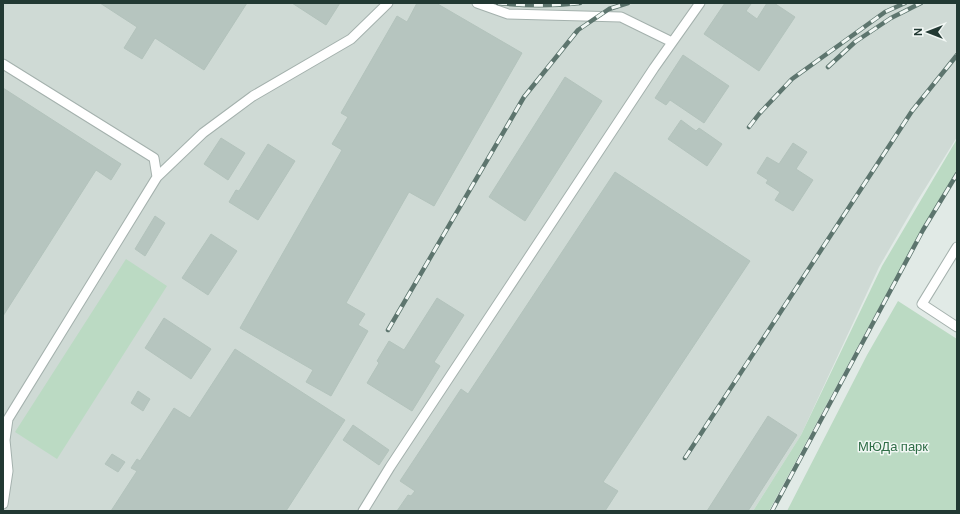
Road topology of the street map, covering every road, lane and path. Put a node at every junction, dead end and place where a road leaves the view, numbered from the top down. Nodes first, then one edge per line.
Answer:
1 (388, 3) edge
2 (477, 3) edge
3 (700, 3) edge
4 (672, 42) junction
5 (3, 64) edge
6 (157, 177) junction
7 (957, 247) edge
8 (957, 326) edge
9 (3, 504) edge
10 (363, 511) edge

1 - 6 lane
2 - 4 lane
3 - 4 lane
4 - 10 lane
5 - 6 lane
6 - 9 lane
7 - 8 lane

